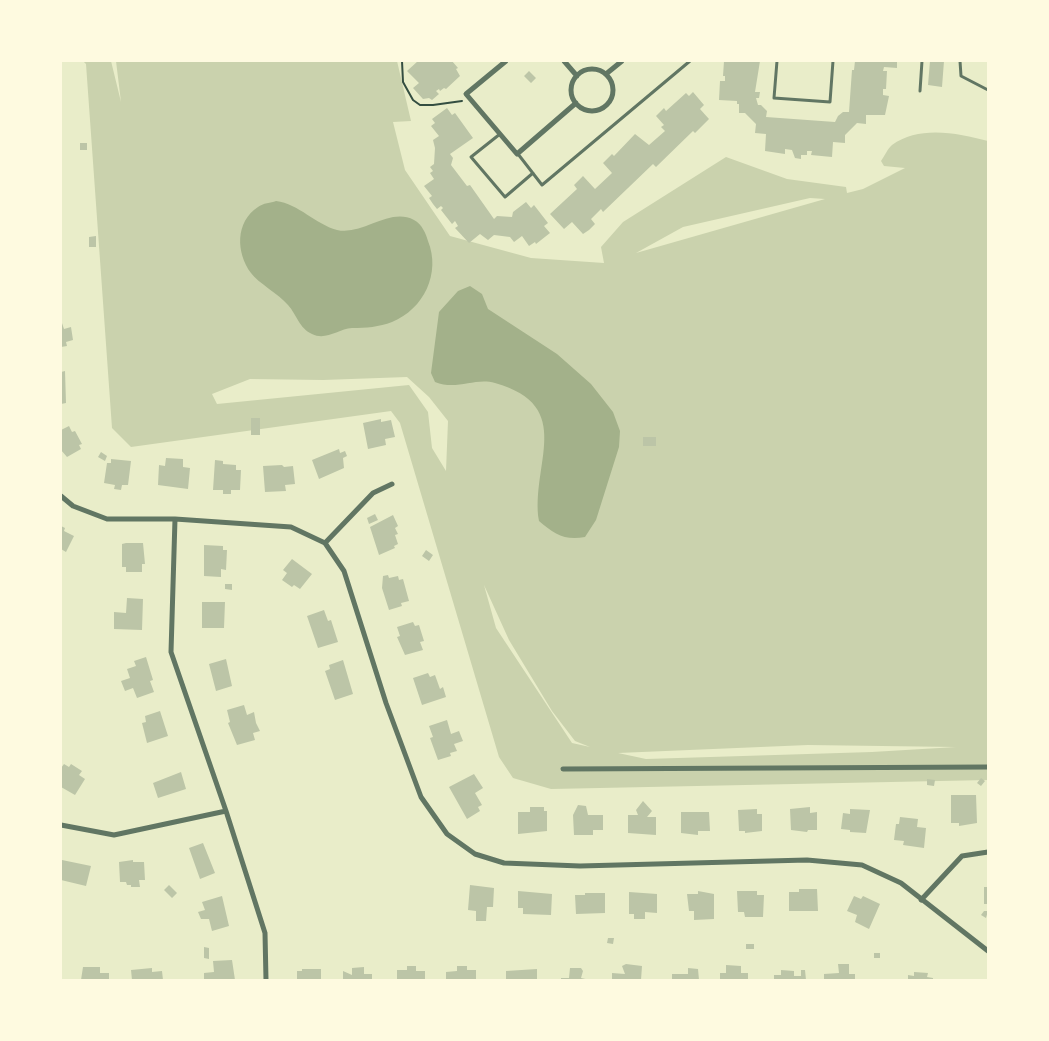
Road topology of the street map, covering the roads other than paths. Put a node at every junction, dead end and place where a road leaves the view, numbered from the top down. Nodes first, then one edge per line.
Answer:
1 (506, 61) edge
2 (564, 61) edge
3 (622, 61) edge
4 (690, 61) edge
5 (777, 61) edge
6 (833, 61) edge
7 (922, 61) edge
8 (960, 61) edge
9 (606, 74) junction
10 (577, 76) junction
11 (988, 90) edge
12 (920, 91) dead end
13 (576, 103) junction
14 (500, 134) junction
15 (517, 154) junction
16 (533, 173) junction
17 (392, 484) dead end
18 (61, 496) edge
19 (175, 519) junction
20 (325, 543) junction
21 (988, 767) edge
22 (563, 769) dead end
23 (226, 811) junction
24 (61, 825) edge
25 (988, 852) edge
26 (921, 900) junction
27 (988, 951) edge
28 (266, 980) edge

1 - 14 street
2 - 10 street
3 - 9 street
4 - 16 lane
5 - 6 lane
7 - 12 lane
8 - 11 lane
9 - 10 street
9 - 13 street
10 - 13 street
13 - 15 street
14 - 15 street
14 - 16 lane
15 - 16 lane
17 - 20 street
18 - 19 street
19 - 20 street
19 - 23 street
20 - 26 street
21 - 22 street
23 - 24 street
23 - 28 street
25 - 26 street
26 - 27 street

